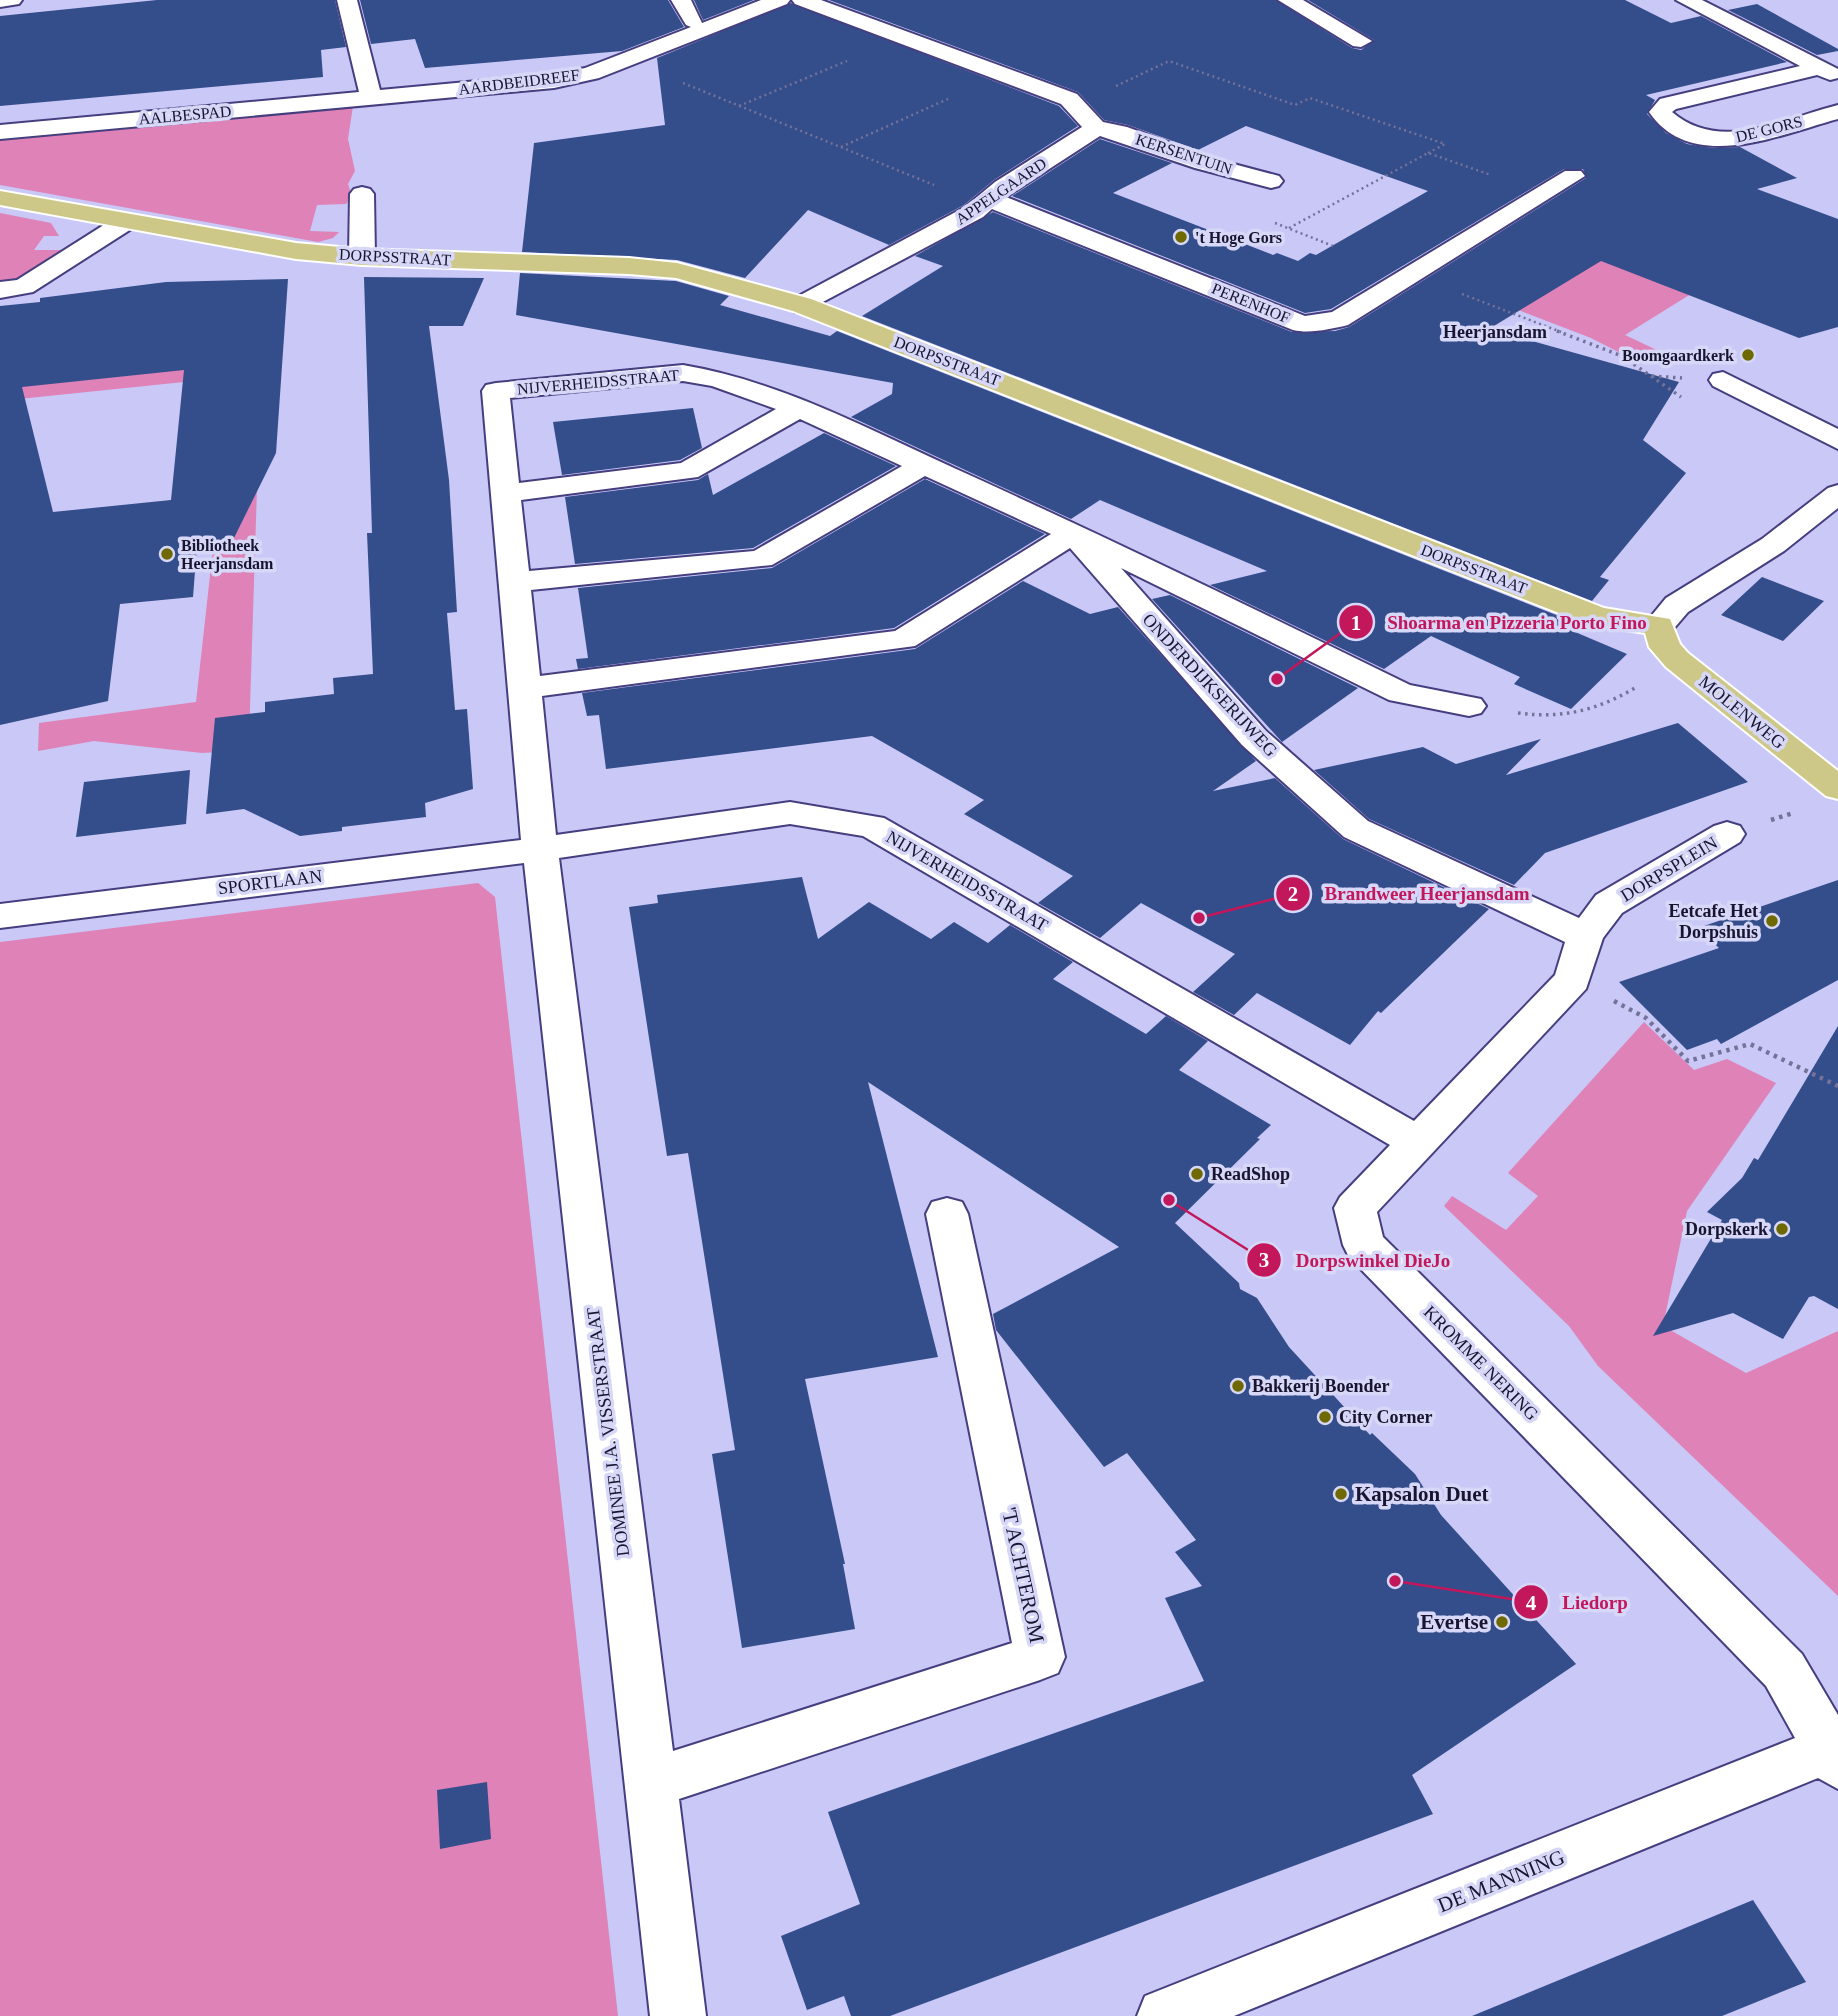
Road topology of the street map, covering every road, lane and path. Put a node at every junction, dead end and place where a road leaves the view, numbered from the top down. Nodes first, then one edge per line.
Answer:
1 (12, 0) edge
2 (347, 0) edge
3 (681, 0) edge
4 (780, 0) edge
5 (802, 0) edge
6 (1288, 0) edge
7 (0, 1) edge
8 (1694, 1) edge
9 (693, 20) dead end
10 (903, 38) junction
11 (1361, 41) dead end
12 (625, 59) junction
13 (1828, 73) edge
14 (1003, 75) junction
15 (1774, 79) junction
16 (371, 98) junction
17 (1076, 104) junction
18 (740, 106) junction
19 (1838, 112) edge
20 (1096, 128) junction
21 (0, 132) edge
22 (841, 147) junction
23 (1428, 153) junction
24 (1573, 176) dead end
25 (1270, 181) dead end
26 (362, 194) dead end
27 (1544, 194) junction
28 (0, 198) edge
29 (986, 202) junction
30 (127, 221) junction
31 (1289, 228) dead end
32 (362, 257) junction
33 (1412, 275) junction
34 (0, 290) edge
35 (802, 305) junction
36 (718, 379) joint
37 (1723, 380) dead end
38 (1682, 397) dead end
39 (799, 408) junction
40 (1838, 440) edge
41 (926, 464) junction
42 (506, 493) junction
43 (1838, 494) edge
44 (1073, 533) junction
45 (514, 582) junction
46 (1659, 626) junction
47 (1678, 660) junction
48 (524, 688) junction
49 (1469, 706) joint
50 (1838, 788) edge
51 (1801, 811) dead end
52 (1727, 835) joint
53 (540, 849) junction
54 (0, 916) edge
55 (1585, 936) junction
56 (1573, 980) junction
57 (1838, 1086) edge
58 (1419, 1143) junction
59 (947, 1214) dead end
60 (1836, 1753) edge
61 (649, 1784) junction
62 (678, 2016) edge
63 (1165, 2016) edge

1 - 7 street
2 - 16 street
3 - 9 street
4 - 12 street, AARDBEIDREEF
5 - 10 street
6 - 11 street
8 - 13 street
10 - 14 street
10 - 18 path
12 - 16 street, AARDBEIDREEF
12 - 18 path
13 - 15 street, DE GORS
14 - 17 street
14 - 22 path
15 - 19 street, DE GORS
15 - 19 street, DE GORS
16 - 21 street, AALBESPAD
17 - 20 street
17 - 23 path
18 - 22 path
20 - 25 street, KERSENTUIN
20 - 29 street, APPELGAARD
22 - 29 path
23 - 27 path
23 - 31 path
24 - 27 street, PERENHOF
26 - 32 street
27 - 33 street, PERENHOF
28 - 30 main road, DORPSSTRAAT
29 - 33 street, PERENHOF
29 - 35 street, APPELGAARD
30 - 32 main road, DORPSSTRAAT
30 - 34 street
32 - 35 main road, DORPSSTRAAT
33 - 38 path
35 - 46 main road, DORPSSTRAAT
36 - 39 street, ONDERDIJKSERIJWEG
36 - 42 street, NIJVERHEIDSSTRAAT
37 - 40 street
39 - 41 street, ONDERDIJKSERIJWEG
39 - 42 street
41 - 44 street, ONDERDIJKSERIJWEG
41 - 45 street
42 - 45 street, NIJVERHEIDSSTRAAT
43 - 46 street
44 - 48 street
44 - 49 street, ONDERDIJKSERIJWEG
44 - 55 street, ONDERDIJKSERIJWEG
45 - 48 street, NIJVERHEIDSSTRAAT
46 - 47 main road, MOLENWEG
47 - 49 path
47 - 50 main road, MOLENWEG
48 - 53 street, NIJVERHEIDSSTRAAT
51 - 52 path
52 - 55 street, DORPSPLEIN
53 - 54 street, SPORTLAAN
53 - 58 street, NIJVERHEIDSSTRAAT
53 - 61 street, DOMINEE J.A. VISSERSTRAAT
55 - 56 street, KROMME NERING
56 - 57 path
56 - 58 street, KROMME NERING
58 - 60 street, KROMME NERING
59 - 61 street, 'T ACHTEROM
60 - 63 street, DE MANNING
61 - 62 street, DOMINEE J.A. VISSERSTRAAT

